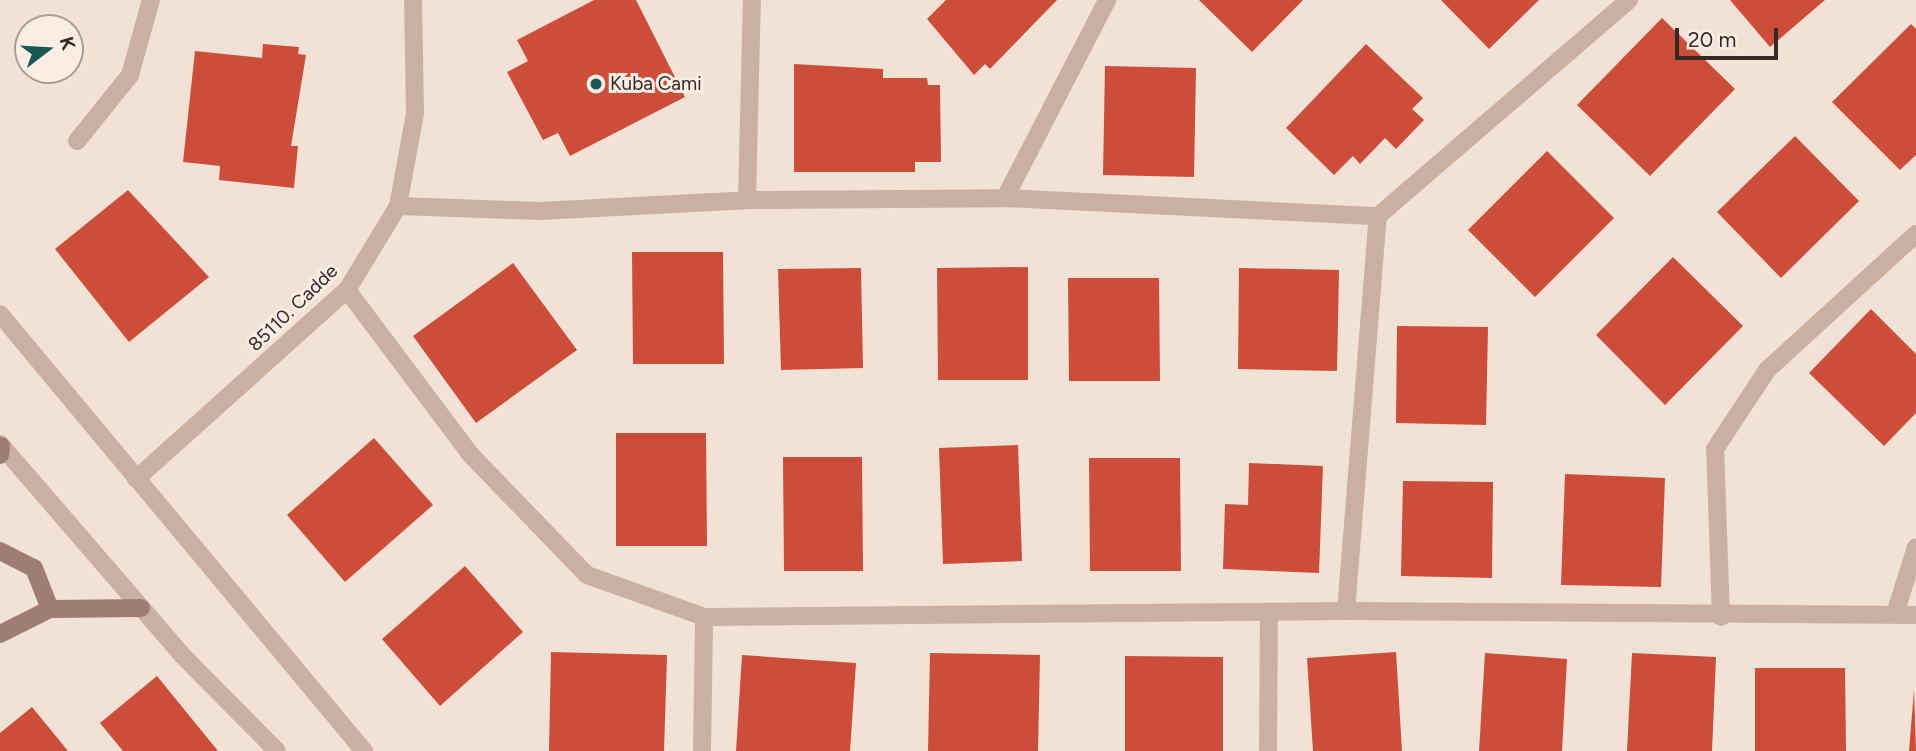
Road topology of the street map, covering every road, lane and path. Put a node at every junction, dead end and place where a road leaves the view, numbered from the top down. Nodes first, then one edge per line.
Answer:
1 (151, 0) edge
2 (413, 0) edge
3 (752, 0) edge
4 (1107, 0) edge
5 (1629, 0) edge
6 (77, 141) dead end
7 (1005, 198) junction
8 (747, 200) junction
9 (398, 206) junction
10 (1378, 216) junction
11 (1916, 234) edge
12 (347, 290) junction
13 (0, 314) edge
14 (0, 448) edge
15 (136, 479) junction
16 (1916, 547) edge
17 (0, 551) edge
18 (141, 608) junction
19 (50, 609) junction
20 (1346, 611) junction
21 (1269, 612) junction
22 (1895, 614) junction
23 (1916, 615) edge
24 (704, 617) junction
25 (1721, 617) junction
26 (0, 634) edge
27 (277, 751) edge
28 (364, 751) edge
29 (702, 751) edge
30 (1268, 751) edge

1 - 6 street
2 - 9 street, 85110. Cadde
3 - 8 street
4 - 7 street
5 - 10 street
7 - 8 street
7 - 10 street
8 - 9 street
9 - 12 street, 85110. Cadde
10 - 20 street
11 - 25 street
12 - 15 street, 85110. Cadde
12 - 24 street
13 - 15 street
14 - 18 street
15 - 28 street
16 - 22 street
17 - 19 main road
18 - 19 main road
18 - 27 street
19 - 26 main road
20 - 21 street
20 - 25 street
21 - 24 street
21 - 30 street
22 - 23 street
22 - 25 street
24 - 29 street

